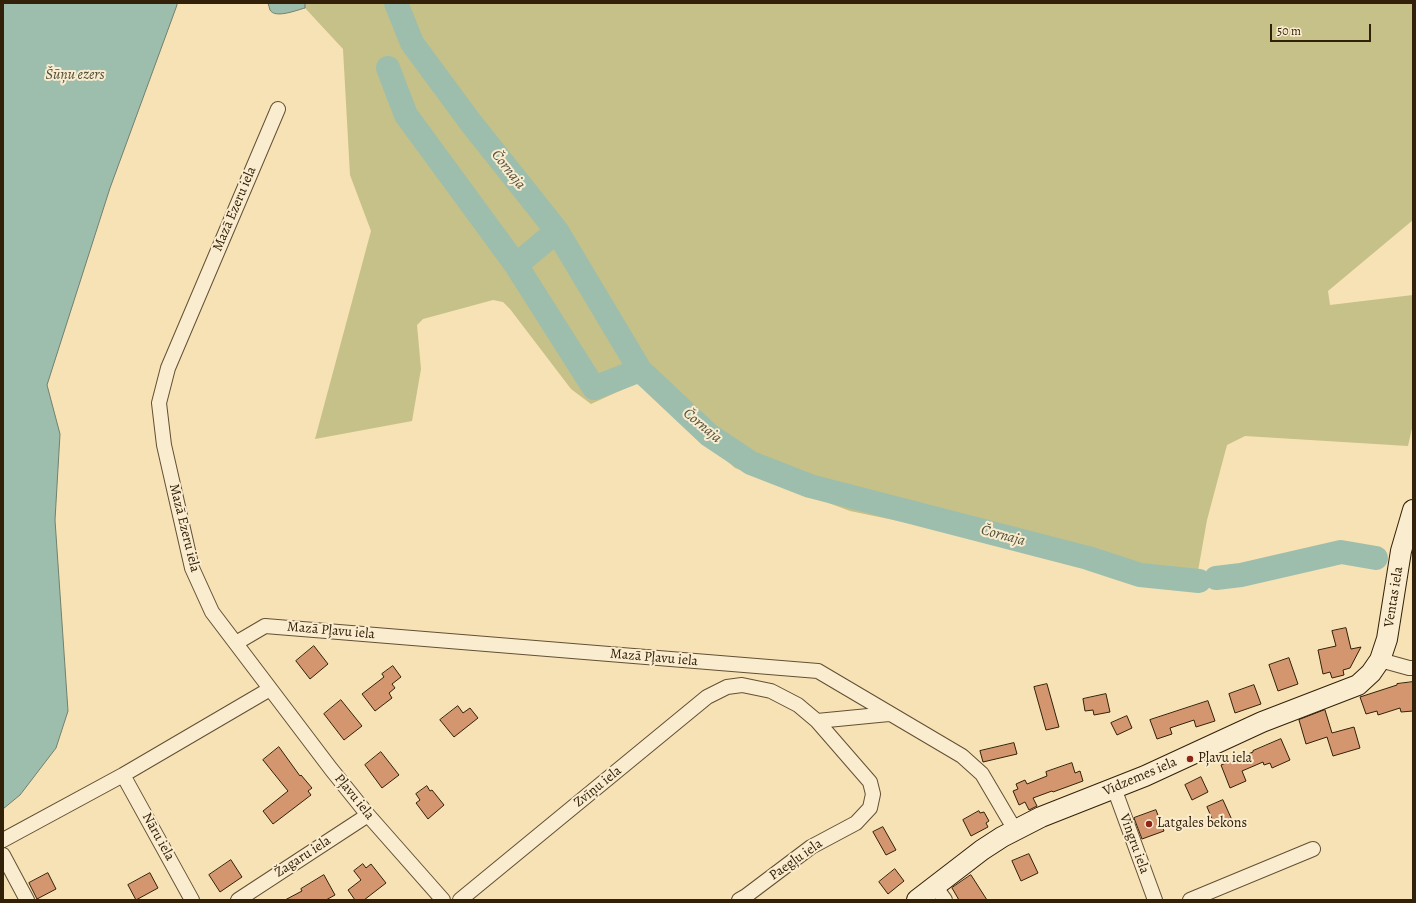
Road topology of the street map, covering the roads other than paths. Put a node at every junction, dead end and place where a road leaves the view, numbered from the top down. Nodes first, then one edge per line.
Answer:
1 (278, 109) dead end
2 (1413, 510) edge
3 (236, 643) junction
4 (1380, 660) junction
5 (1413, 668) edge
6 (742, 685) joint
7 (270, 689) junction
8 (889, 714) junction
9 (817, 721) junction
10 (124, 775) junction
11 (1114, 788) junction
12 (368, 815) junction
13 (1015, 830) junction
14 (3, 840) edge
15 (1313, 848) dead end
16 (3, 855) edge
17 (940, 893) edge
18 (27, 900) edge
19 (192, 900) edge
20 (238, 900) edge
21 (443, 900) edge
22 (460, 900) edge
23 (739, 900) edge
24 (917, 900) edge
25 (1155, 900) edge
26 (1190, 900) edge

1 - 3 street, Mazā Ezeru iela
2 - 4 street, Ventas iela
3 - 7 street, Mazā Ezeru iela
3 - 8 street, Mazā Pļavu iela
4 - 5 street
4 - 11 street, Vidzemes iela
6 - 9 street, Paegļu iela
6 - 22 street, Zvīņu iela
7 - 10 street
7 - 12 street, Pļavu iela
8 - 9 street
8 - 13 street, Mazā Pļavu iela
9 - 23 street, Paegļu iela
10 - 14 street
10 - 19 street, Nāru iela
11 - 13 street, Vidzemes iela
11 - 25 street, Vingru iela
12 - 20 street, Žagaru iela
12 - 21 street, Pļavu iela
13 - 17 street, Vidzemes iela
15 - 26 street
16 - 18 street
17 - 24 street, Vidzemes iela

